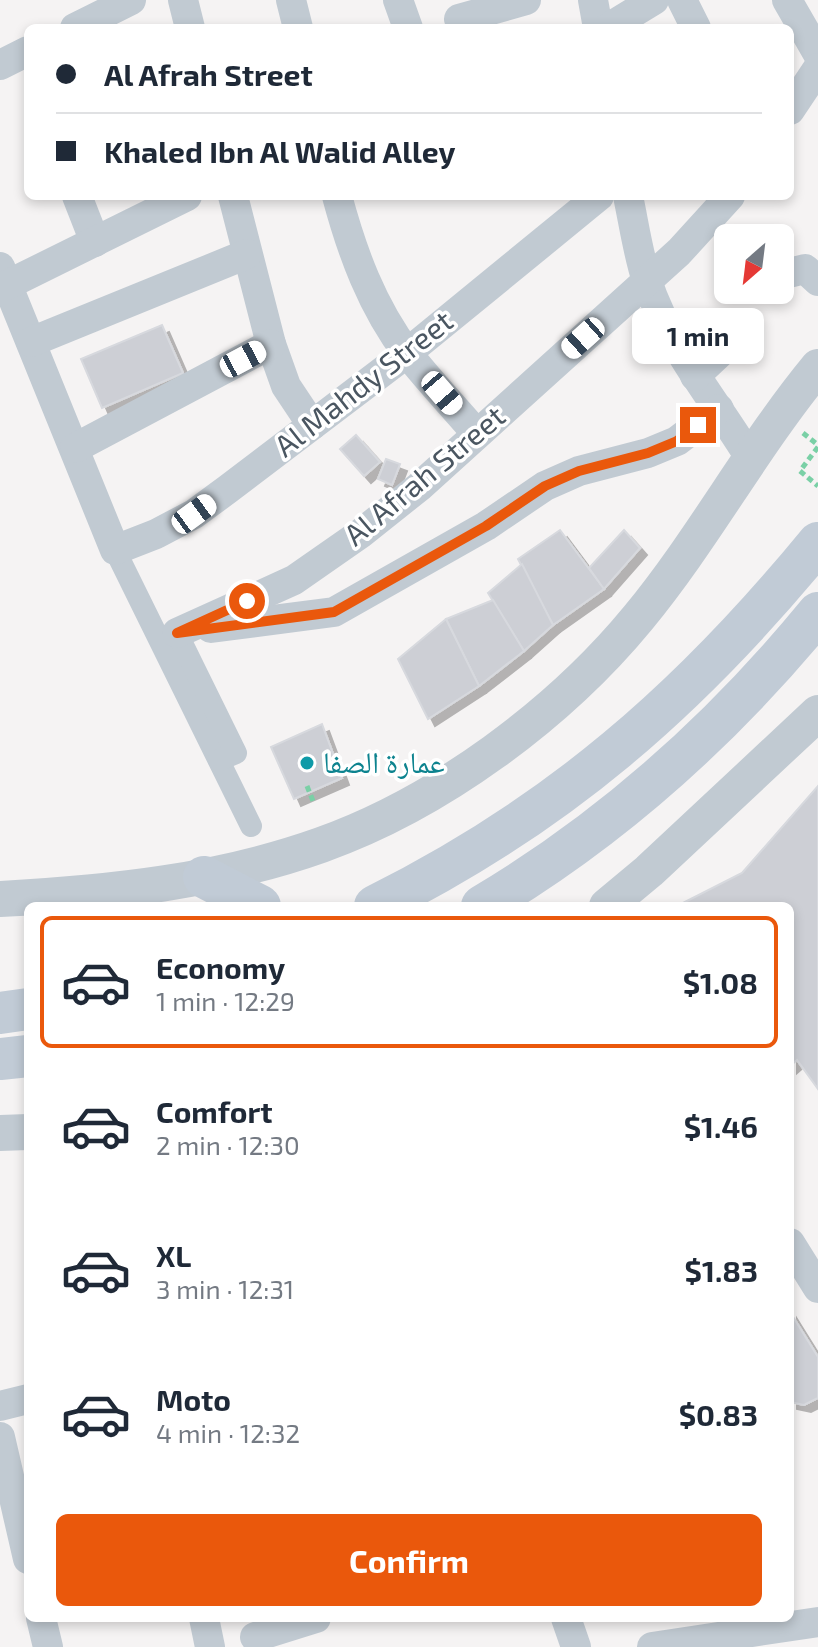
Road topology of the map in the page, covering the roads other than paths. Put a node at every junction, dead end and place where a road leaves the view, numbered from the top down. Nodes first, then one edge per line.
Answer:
1 (183, 0) edge
2 (291, 0) edge
3 (398, 0) edge
4 (526, 0) edge
5 (593, 0) edge
6 (654, 0) edge
7 (682, 0) edge
8 (787, 0) edge
9 (130, 8) edge
10 (458, 16) edge
11 (86, 24) edge
12 (189, 24) edge
13 (297, 24) edge
14 (407, 24) edge
15 (597, 24) edge
16 (615, 24) edge
17 (694, 24) edge
18 (818, 54) edge
19 (818, 68) edge
20 (794, 104) edge
21 (79, 200) edge
22 (179, 200) edge
23 (234, 200) edge
24 (338, 200) edge
25 (594, 200) edge
26 (629, 200) edge
27 (726, 200) edge
28 (95, 242) junction
29 (247, 254) junction
30 (794, 272) edge
31 (4, 276) edge
32 (647, 280) junction
33 (818, 281) edge
34 (744, 330) dead end
35 (31, 342) junction
36 (271, 344) junction
37 (407, 353) junction
38 (818, 367) edge
39 (695, 376) junction
40 (719, 409) junction
41 (312, 425) junction
42 (477, 434) junction
43 (75, 448) junction
44 (750, 458) junction
45 (818, 543) edge
46 (115, 550) junction
47 (818, 613) edge
48 (177, 633) junction
49 (818, 713) edge
50 (219, 760) junction
51 (251, 826) dead end
52 (204, 877) junction
53 (0, 899) edge
54 (252, 902) edge
55 (382, 902) edge
56 (488, 902) edge
57 (612, 902) edge
58 (24, 1010) edge
59 (0, 1013) edge
60 (24, 1056) edge
61 (0, 1059) edge
62 (24, 1132) edge
63 (0, 1133) edge
64 (794, 1249) edge
65 (818, 1288) edge
66 (24, 1400) edge
67 (0, 1406) edge
68 (0, 1437) edge
69 (24, 1542) edge
70 (42, 1622) edge
71 (205, 1622) edge
72 (303, 1622) edge
73 (567, 1622) edge
74 (818, 1622) edge
75 (255, 1637) dead end
76 (743, 1640) edge
77 (48, 1647) edge
78 (210, 1647) edge
79 (576, 1647) edge
80 (652, 1647) edge

1 - 12 street
2 - 13 street
3 - 14 street
4 - 10 street
5 - 15 street
6 - 16 street
7 - 17 street
8 - 18 street
9 - 11 street
19 - 20 street
21 - 28 street
22 - 28 street
23 - 29 street
24 - 37 street
25 - 37 street, Al Mahdy Street
26 - 32 street
27 - 32 street, Al Afrah Street
28 - 31 street
29 - 35 street
29 - 36 street
30 - 33 street
31 - 35 street
32 - 39 street
32 - 42 street, Al Afrah Street
34 - 39 street
35 - 43 street
36 - 41 street
36 - 43 street
37 - 41 street, Al Mahdy Street
37 - 42 street
38 - 44 street
39 - 40 street
40 - 44 street
40 - 48 street
41 - 46 street, Al Mahdy Street
42 - 48 street, Al Afrah Street
43 - 46 street
44 - 52 street
45 - 55 main road
46 - 50 street
47 - 56 main road
48 - 50 street
49 - 57 street
50 - 51 street
52 - 53 street
52 - 54 main road
58 - 59 main road
60 - 61 main road
62 - 63 street
64 - 65 street
66 - 67 street
68 - 69 street
70 - 77 street
71 - 78 street
72 - 75 street
73 - 79 street
74 - 76 street
76 - 80 street

